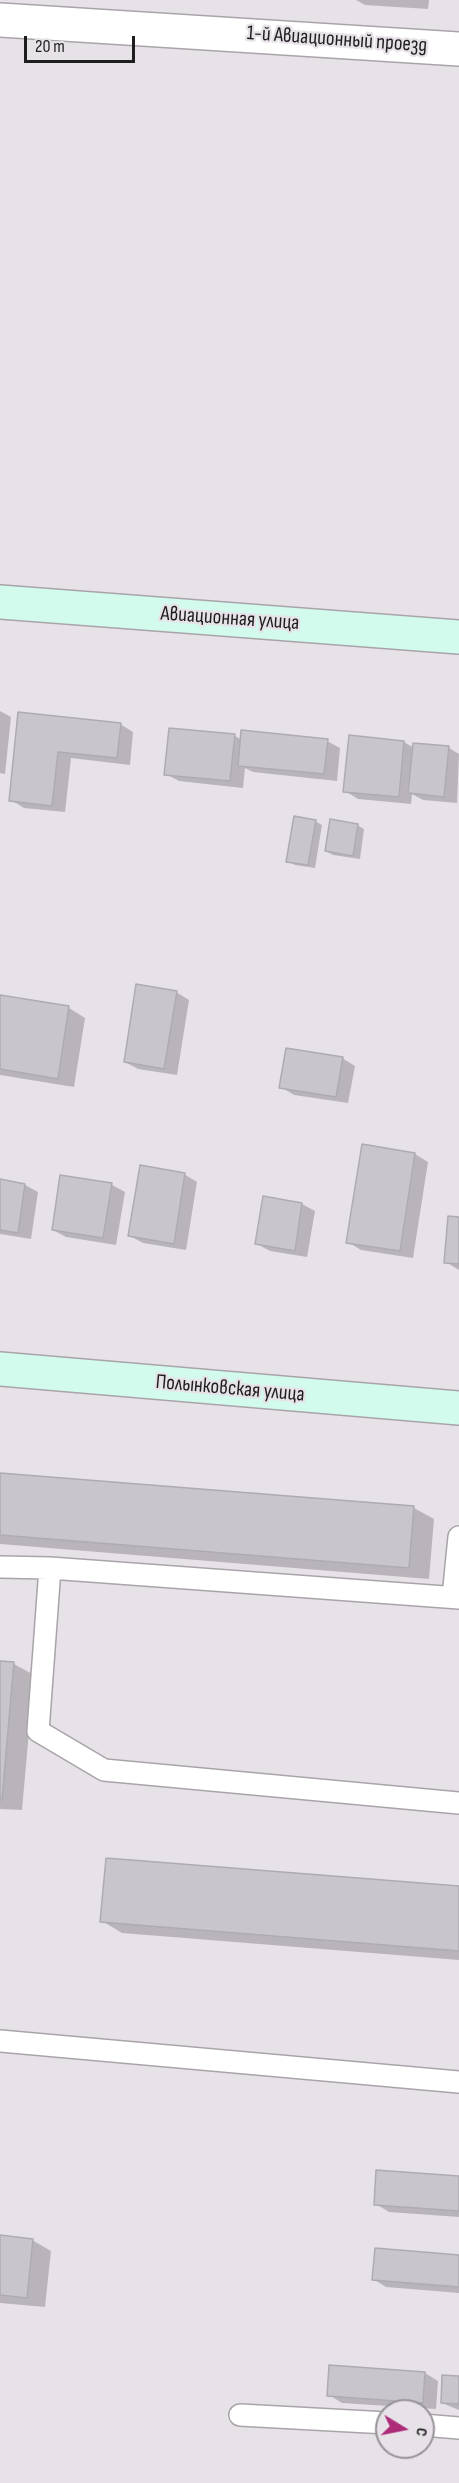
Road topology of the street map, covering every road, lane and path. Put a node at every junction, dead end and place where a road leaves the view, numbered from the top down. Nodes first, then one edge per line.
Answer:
1 (0, 20) edge
2 (459, 49) edge
3 (0, 602) edge
4 (459, 637) edge
5 (0, 1369) edge
6 (459, 1408) edge
7 (459, 1537) edge
8 (0, 1568) edge
9 (50, 1568) junction
10 (456, 1598) edge
11 (459, 1803) edge
12 (0, 2041) edge
13 (459, 2082) edge
14 (240, 2415) dead end
15 (375, 2422) edge
16 (435, 2426) edge
17 (459, 2427) edge

1 - 2 street, 1-й Авиационный проезд
3 - 4 main road, Авиационная улица
5 - 6 main road, Полынковская улица
7 - 10 lane
8 - 9 lane
9 - 10 lane
9 - 11 lane
12 - 13 lane
14 - 15 lane
16 - 17 lane

